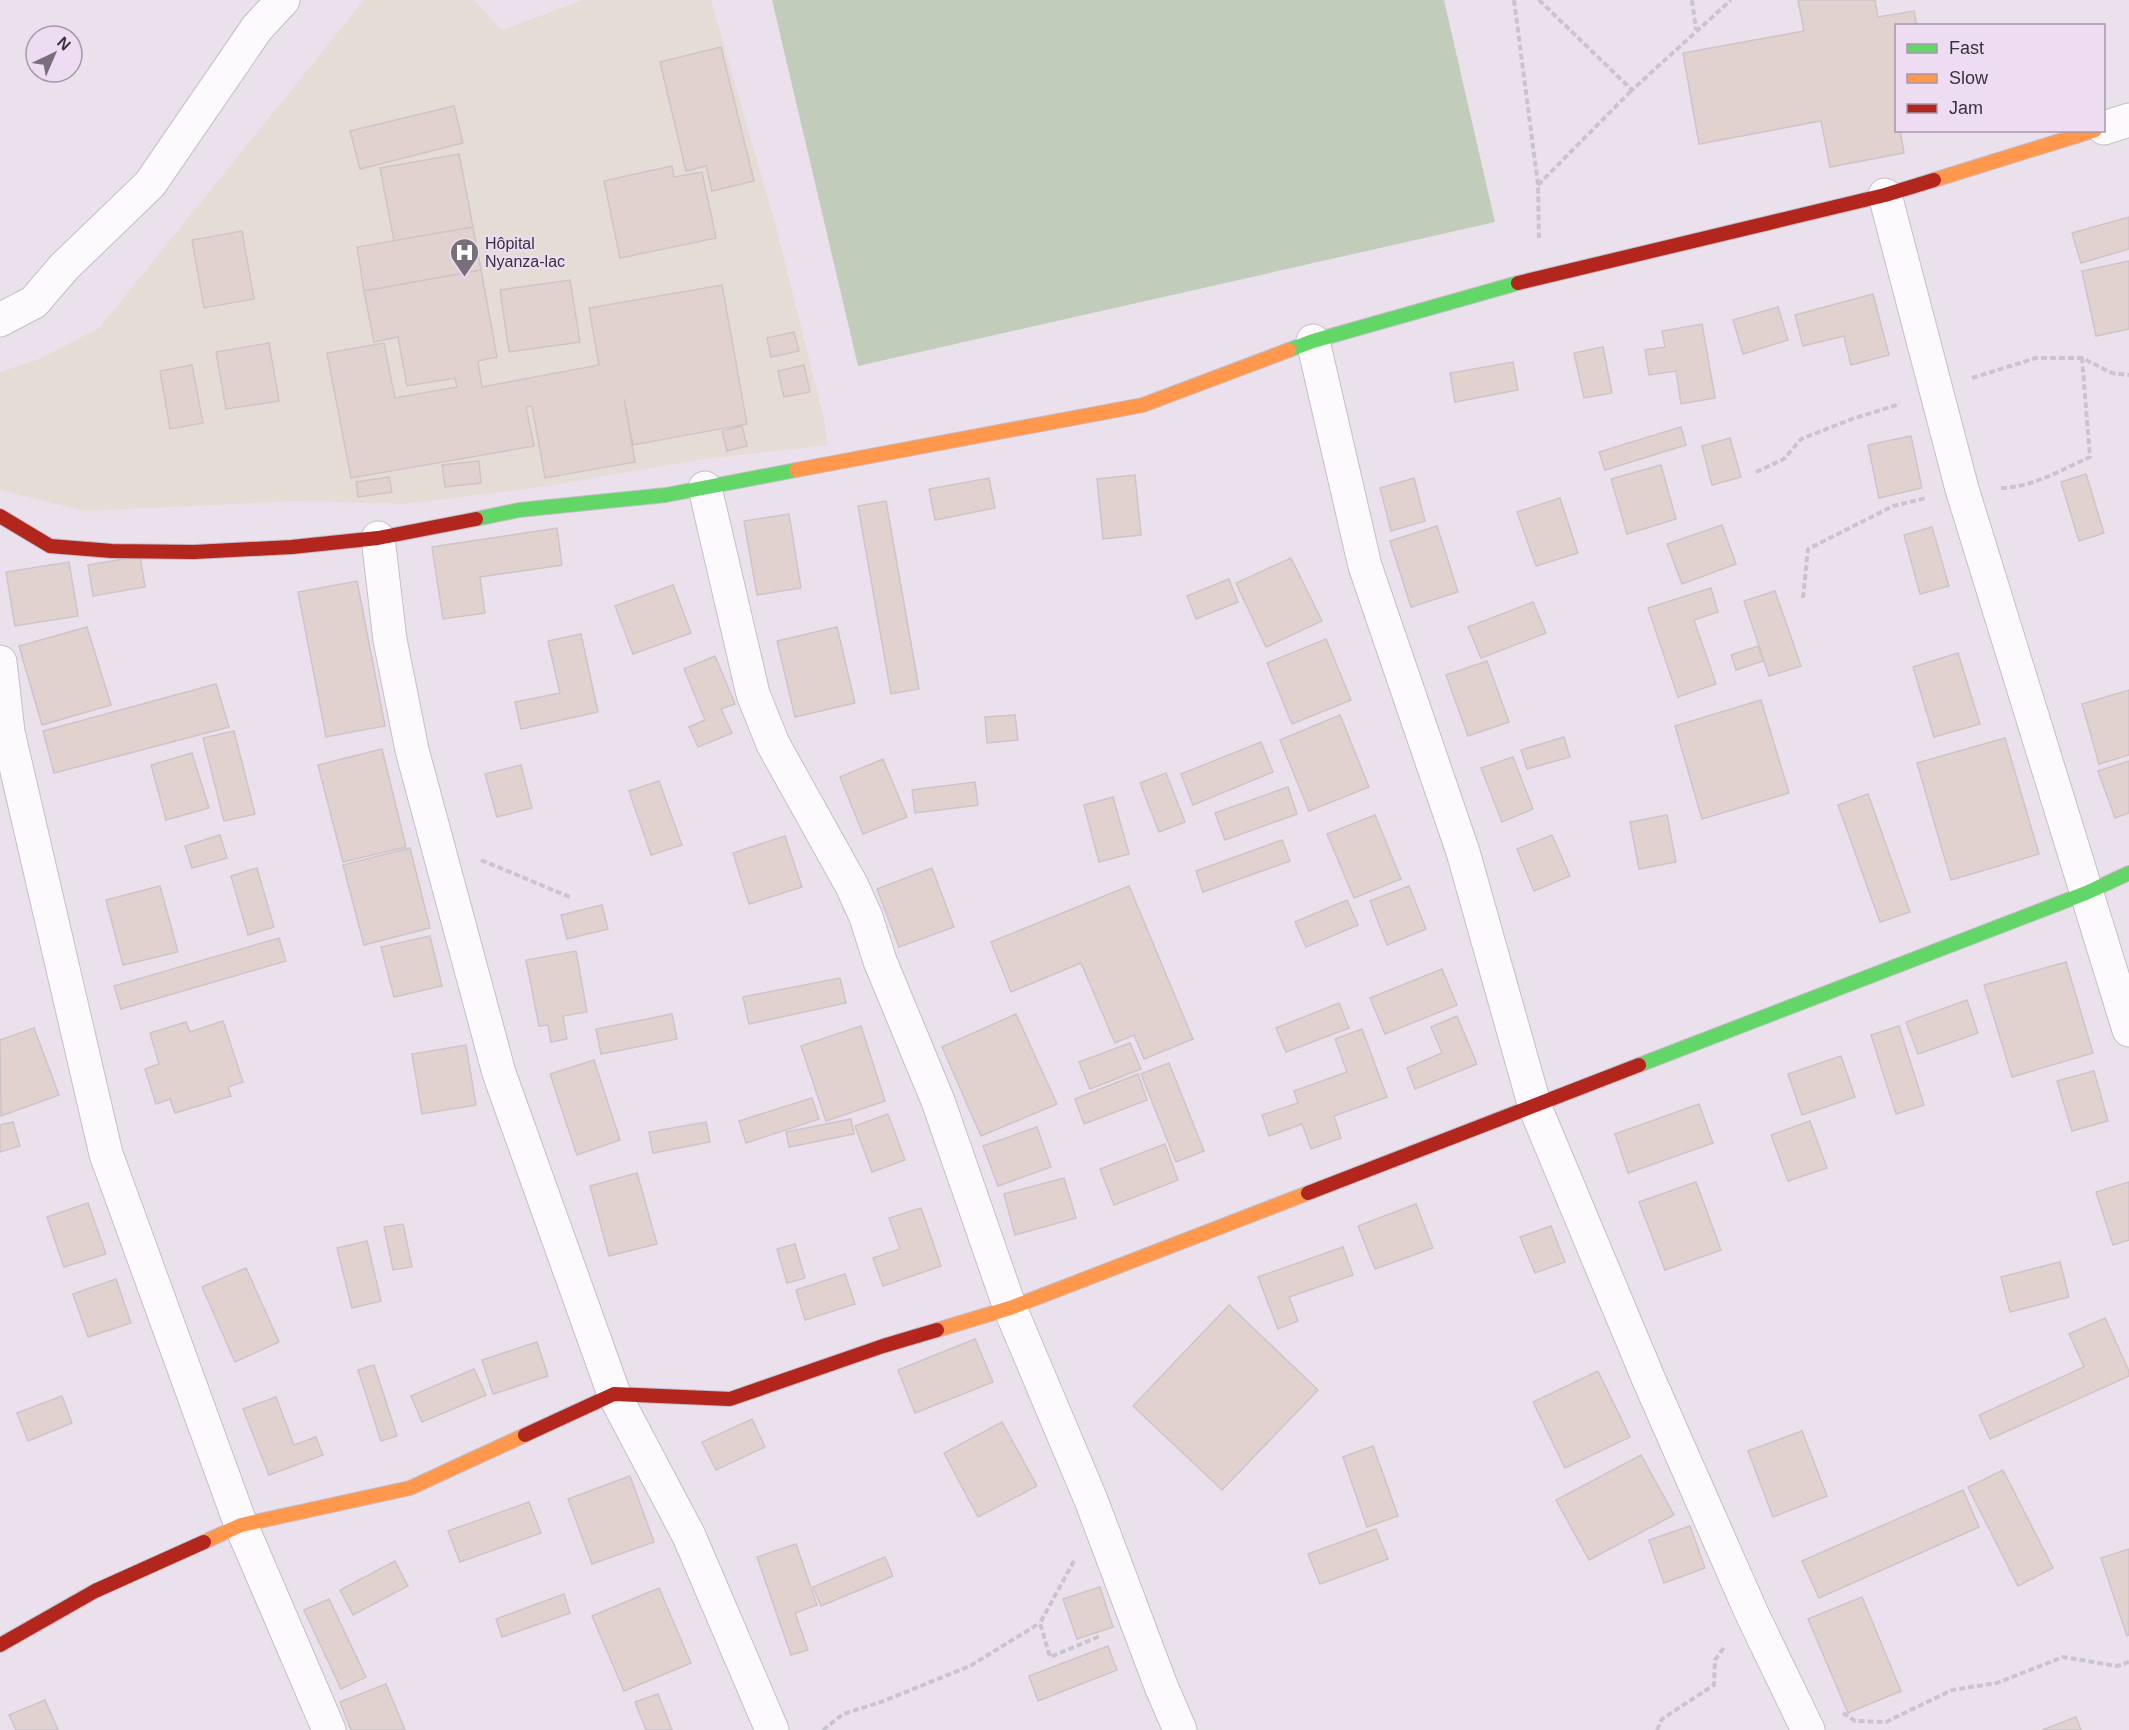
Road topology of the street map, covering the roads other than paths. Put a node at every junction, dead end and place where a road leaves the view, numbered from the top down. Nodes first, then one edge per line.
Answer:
1 (283, 0) edge
2 (2129, 120) edge
3 (2105, 127) edge
4 (2089, 132) edge
5 (1885, 195) junction
6 (0, 320) edge
7 (1313, 341) junction
8 (705, 488) junction
9 (0, 516) edge
10 (378, 538) junction
11 (0, 662) edge
12 (2129, 873) edge
13 (2086, 893) junction
14 (2129, 1030) edge
15 (1535, 1107) junction
16 (1010, 1308) junction
17 (614, 1394) junction
18 (241, 1525) junction
19 (0, 1645) edge
20 (329, 1730) edge
21 (772, 1730) edge
22 (1180, 1730) edge
23 (1808, 1730) edge

1 - 6 street
2 - 3 street
4 - 5 street
5 - 7 street
5 - 13 street
7 - 8 street
7 - 15 street
8 - 10 street
8 - 16 street
9 - 10 street
10 - 17 street
11 - 18 street
12 - 13 street
13 - 14 street
13 - 15 street
15 - 16 street
15 - 23 street
16 - 17 street
16 - 22 street
17 - 18 street
17 - 21 street
18 - 19 street
18 - 20 street

